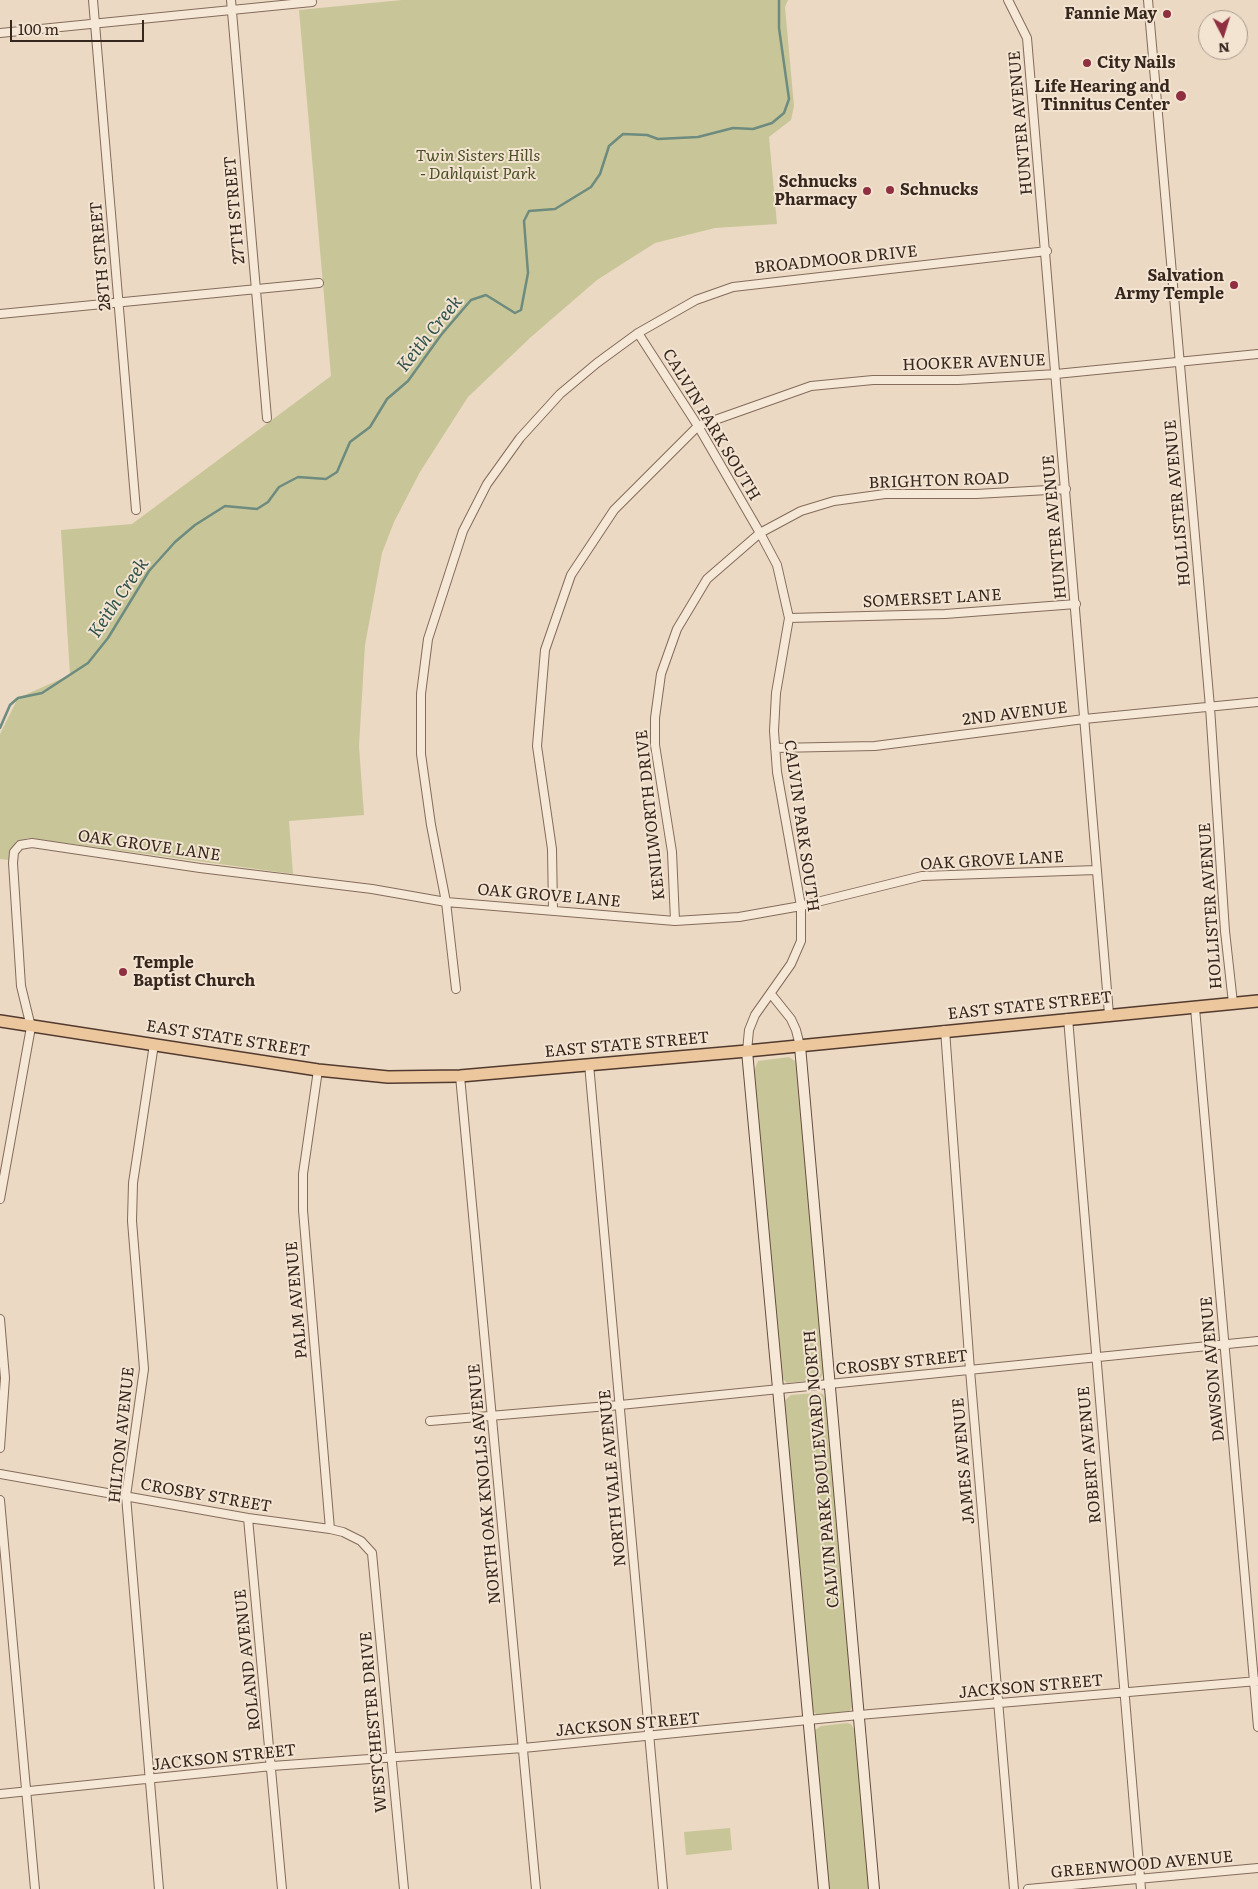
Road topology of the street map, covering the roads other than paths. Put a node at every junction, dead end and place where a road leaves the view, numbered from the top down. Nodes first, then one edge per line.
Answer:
1 (93, 0) edge
2 (231, 0) edge
3 (1008, 0) edge
4 (1148, 0) edge
5 (312, 2) dead end
6 (232, 9) junction
7 (95, 23) junction
8 (0, 33) edge
9 (1047, 251) junction
10 (319, 283) dead end
11 (256, 289) junction
12 (119, 303) junction
13 (0, 314) edge
14 (638, 333) junction
15 (1258, 354) edge
16 (1179, 361) junction
17 (1056, 374) junction
18 (267, 418) dead end
19 (698, 426) junction
20 (1066, 489) junction
21 (136, 510) dead end
22 (760, 533) junction
23 (1076, 604) junction
24 (789, 618) junction
25 (1258, 702) edge
26 (1210, 707) junction
27 (1084, 719) junction
28 (775, 748) junction
29 (1096, 870) junction
30 (446, 902) junction
31 (801, 906) junction
32 (553, 910) junction
33 (675, 921) junction
34 (456, 989) dead end
35 (771, 994) junction
36 (1258, 1001) edge
37 (1233, 1003) junction
38 (1195, 1008) junction
39 (1109, 1014) junction
40 (1068, 1018) junction
41 (0, 1021) edge
42 (31, 1027) junction
43 (944, 1030) junction
44 (154, 1044) junction
45 (800, 1046) junction
46 (747, 1051) junction
47 (588, 1064) junction
48 (318, 1070) junction
49 (460, 1076) junction
50 (0, 1199) edge
51 (0, 1318) edge
52 (1258, 1341) edge
53 (1225, 1344) junction
54 (1095, 1356) junction
55 (970, 1370) junction
56 (830, 1384) junction
57 (779, 1389) junction
58 (620, 1405) junction
59 (493, 1415) junction
60 (430, 1421) dead end
61 (0, 1448) edge
62 (0, 1474) edge
63 (126, 1496) junction
64 (0, 1500) edge
65 (248, 1518) junction
66 (330, 1529) junction
67 (372, 1553) joint
68 (1256, 1681) edge
69 (1123, 1693) junction
70 (999, 1704) junction
71 (858, 1715) junction
72 (809, 1722) junction
73 (1258, 1727) edge
74 (649, 1737) junction
75 (523, 1748) junction
76 (390, 1757) junction
77 (272, 1766) junction
78 (149, 1779) junction
79 (26, 1791) junction
80 (0, 1794) edge
81 (1258, 1868) edge
82 (1141, 1885) edge
83 (35, 1889) edge
84 (158, 1889) edge
85 (282, 1889) edge
86 (404, 1889) edge
87 (536, 1889) edge
88 (663, 1889) edge
89 (824, 1889) edge
90 (874, 1889) edge
91 (1014, 1889) edge
92 (1028, 1889) edge

1 - 7 street, 28TH STREET
2 - 6 street, 27TH STREET
3 - 9 street, HUNTER AVENUE
4 - 16 street, HOLLISTER AVENUE
5 - 6 street
6 - 7 street
6 - 11 street, 27TH STREET
7 - 8 street
7 - 12 street, 28TH STREET
9 - 14 street, BROADMOOR DRIVE
9 - 17 street, HUNTER AVENUE
10 - 11 street
11 - 12 street
11 - 18 street, 27TH STREET
12 - 13 street
12 - 21 street, 28TH STREET
14 - 19 street, CALVIN PARK SOUTH
14 - 30 street, BROADMOOR DRIVE
15 - 16 street, HOOKER AVENUE
16 - 17 street, HOOKER AVENUE
16 - 26 street, HOLLISTER AVENUE
17 - 19 street, HOOKER AVENUE
17 - 20 street, HUNTER AVENUE
19 - 22 street, CALVIN PARK SOUTH
19 - 32 street
20 - 22 street, BRIGHTON ROAD
20 - 23 street, HUNTER AVENUE
22 - 24 street, CALVIN PARK SOUTH
22 - 33 street, KENILWORTH DRIVE
23 - 24 street, SOMERSET LANE
23 - 27 street, HUNTER AVENUE
24 - 28 street, CALVIN PARK SOUTH
25 - 26 street, 2ND AVENUE
26 - 27 street, 2ND AVENUE
26 - 37 street, HOLLISTER AVENUE
27 - 28 street, 2ND AVENUE
27 - 29 street, HUNTER AVENUE
28 - 31 street, CALVIN PARK SOUTH
29 - 31 street, OAK GROVE LANE
29 - 39 street, HUNTER AVENUE
30 - 32 street, OAK GROVE LANE
30 - 34 street, BROADMOOR DRIVE
30 - 42 street, OAK GROVE LANE
31 - 33 street, OAK GROVE LANE
31 - 35 street, CALVIN PARK SOUTH
32 - 33 street, OAK GROVE LANE
35 - 45 street
35 - 46 street, CALVIN PARK SOUTH
36 - 37 main road, EAST STATE STREET
37 - 38 main road, EAST STATE STREET
38 - 39 main road, EAST STATE STREET
38 - 53 street, DAWSON AVENUE
39 - 40 main road, EAST STATE STREET
40 - 43 main road, EAST STATE STREET
40 - 54 street, ROBERT AVENUE
41 - 42 main road, EAST STATE STREET
42 - 44 main road, EAST STATE STREET
42 - 50 street
43 - 45 main road, EAST STATE STREET
43 - 55 street, JAMES AVENUE
44 - 48 main road, EAST STATE STREET
44 - 63 street, HILTON AVENUE
45 - 46 main road, EAST STATE STREET
45 - 56 street, CALVIN PARK BOULEVARD NORTH
46 - 47 main road, EAST STATE STREET
46 - 57 street
47 - 49 main road, EAST STATE STREET
47 - 58 street, NORTH VALE AVENUE
48 - 49 main road, EAST STATE STREET
48 - 66 street, PALM AVENUE
49 - 59 street, NORTH OAK KNOLLS AVENUE
51 - 61 street
52 - 53 street, CROSBY STREET
53 - 54 street, CROSBY STREET
53 - 68 street, DAWSON AVENUE
54 - 55 street, CROSBY STREET
54 - 69 street, ROBERT AVENUE
55 - 56 street, CROSBY STREET
55 - 70 street, JAMES AVENUE
56 - 57 street, CROSBY STREET
56 - 71 street, CALVIN PARK BOULEVARD NORTH
57 - 58 street, CROSBY STREET
57 - 72 street
58 - 59 street, CROSBY STREET
58 - 74 street, NORTH VALE AVENUE
59 - 60 street, CROSBY STREET
59 - 75 street, NORTH OAK KNOLLS AVENUE
62 - 63 street, CROSBY STREET
63 - 65 street, CROSBY STREET
63 - 78 street, HILTON AVENUE
64 - 79 street
65 - 66 street, CROSBY STREET
65 - 77 street, ROLAND AVENUE
66 - 67 street, CROSBY STREET
67 - 76 street, WESTCHESTER DRIVE
68 - 69 street, JACKSON STREET
68 - 73 street, DAWSON AVENUE
69 - 70 street, JACKSON STREET
69 - 82 street, ROBERT AVENUE
70 - 71 street, JACKSON STREET
70 - 91 street, JAMES AVENUE
71 - 72 street, JACKSON STREET
71 - 90 street, CALVIN PARK BOULEVARD NORTH
72 - 74 street, JACKSON STREET
72 - 89 street
74 - 75 street, JACKSON STREET
74 - 88 street, NORTH VALE AVENUE
75 - 76 street, JACKSON STREET
75 - 87 street, NORTH OAK KNOLLS AVENUE
76 - 77 street, JACKSON STREET
76 - 86 street, WESTCHESTER DRIVE
77 - 78 street, JACKSON STREET
77 - 85 street, ROLAND AVENUE
78 - 79 street, JACKSON STREET
78 - 84 street, HILTON AVENUE
79 - 80 street, JACKSON STREET
79 - 83 street
81 - 82 street, GREENWOOD AVENUE
82 - 92 street, GREENWOOD AVENUE

